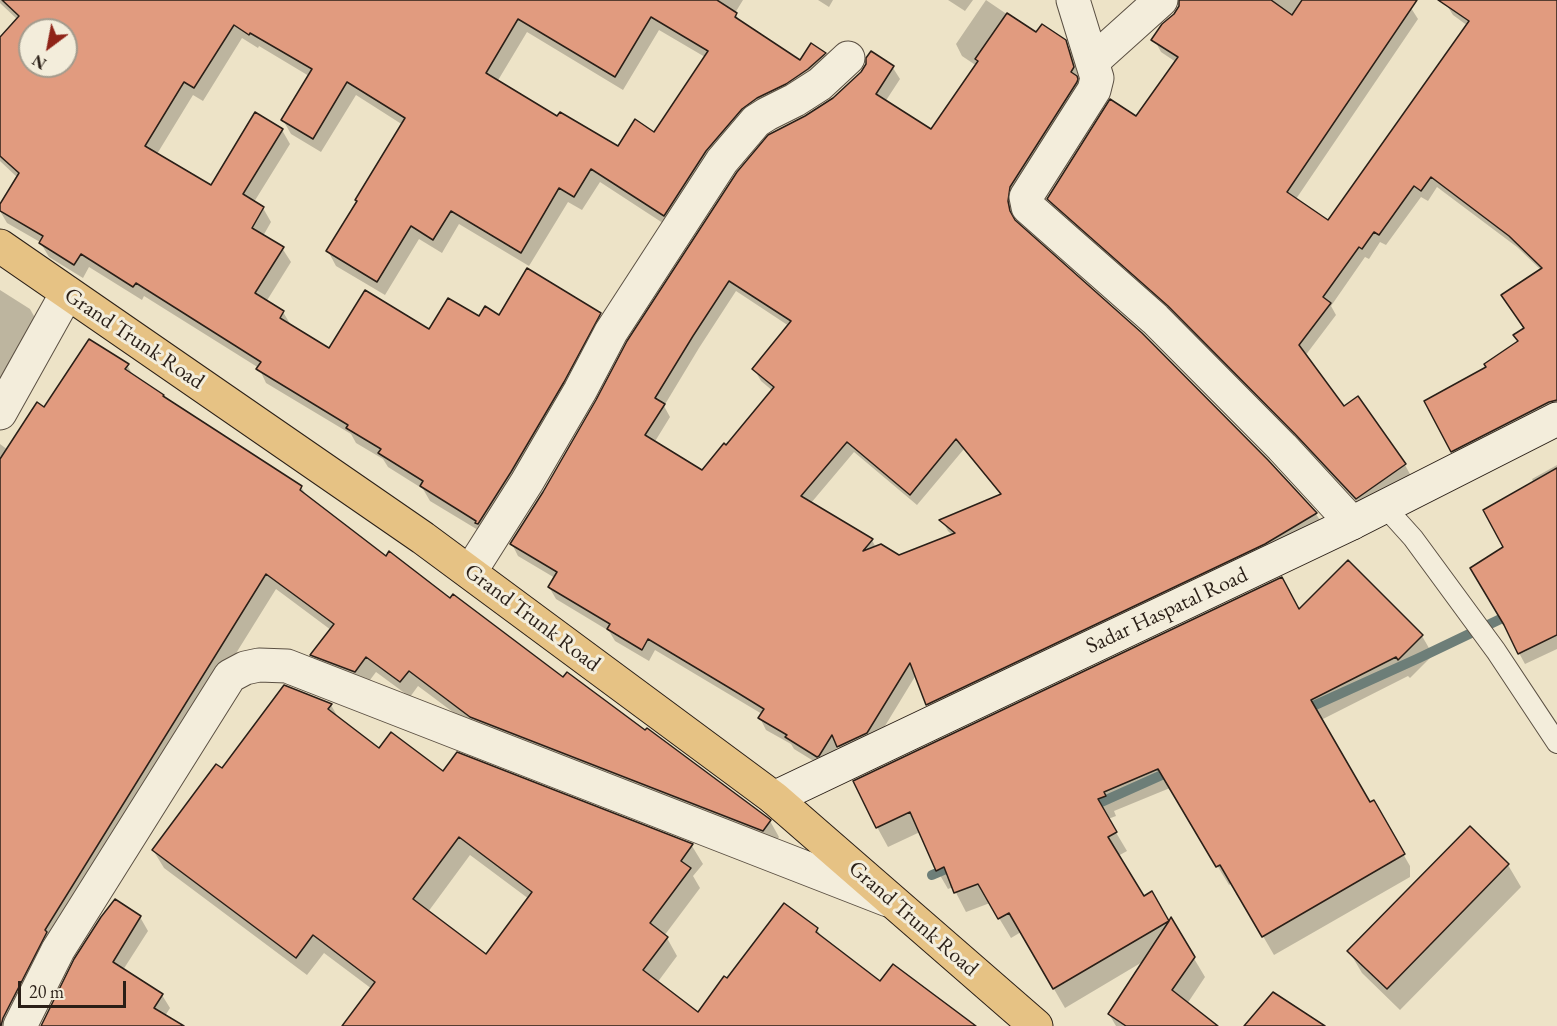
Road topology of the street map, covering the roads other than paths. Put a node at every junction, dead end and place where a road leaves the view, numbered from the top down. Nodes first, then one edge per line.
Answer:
1 (1073, 0) edge
2 (1161, 0) edge
3 (848, 58) dead end
4 (1092, 62) junction
5 (0, 246) edge
6 (67, 293) junction
7 (0, 413) edge
8 (1557, 419) edge
9 (1385, 507) junction
10 (1352, 523) junction
11 (470, 572) junction
12 (1557, 743) edge
13 (774, 798) junction
14 (893, 901) junction
15 (20, 1026) edge
16 (1036, 1026) edge

1 - 4 street
2 - 4 street
3 - 11 street
4 - 10 street
5 - 6 highway, Grand Trunk Road
6 - 7 street
6 - 11 highway, Grand Trunk Road
8 - 9 street, Sadar Haspatal Road
9 - 10 street, Sadar Haspatal Road
9 - 12 lane
10 - 13 street, Sadar Haspatal Road
11 - 13 highway, Grand Trunk Road
13 - 14 highway, Grand Trunk Road
14 - 15 street
14 - 16 highway, Grand Trunk Road

